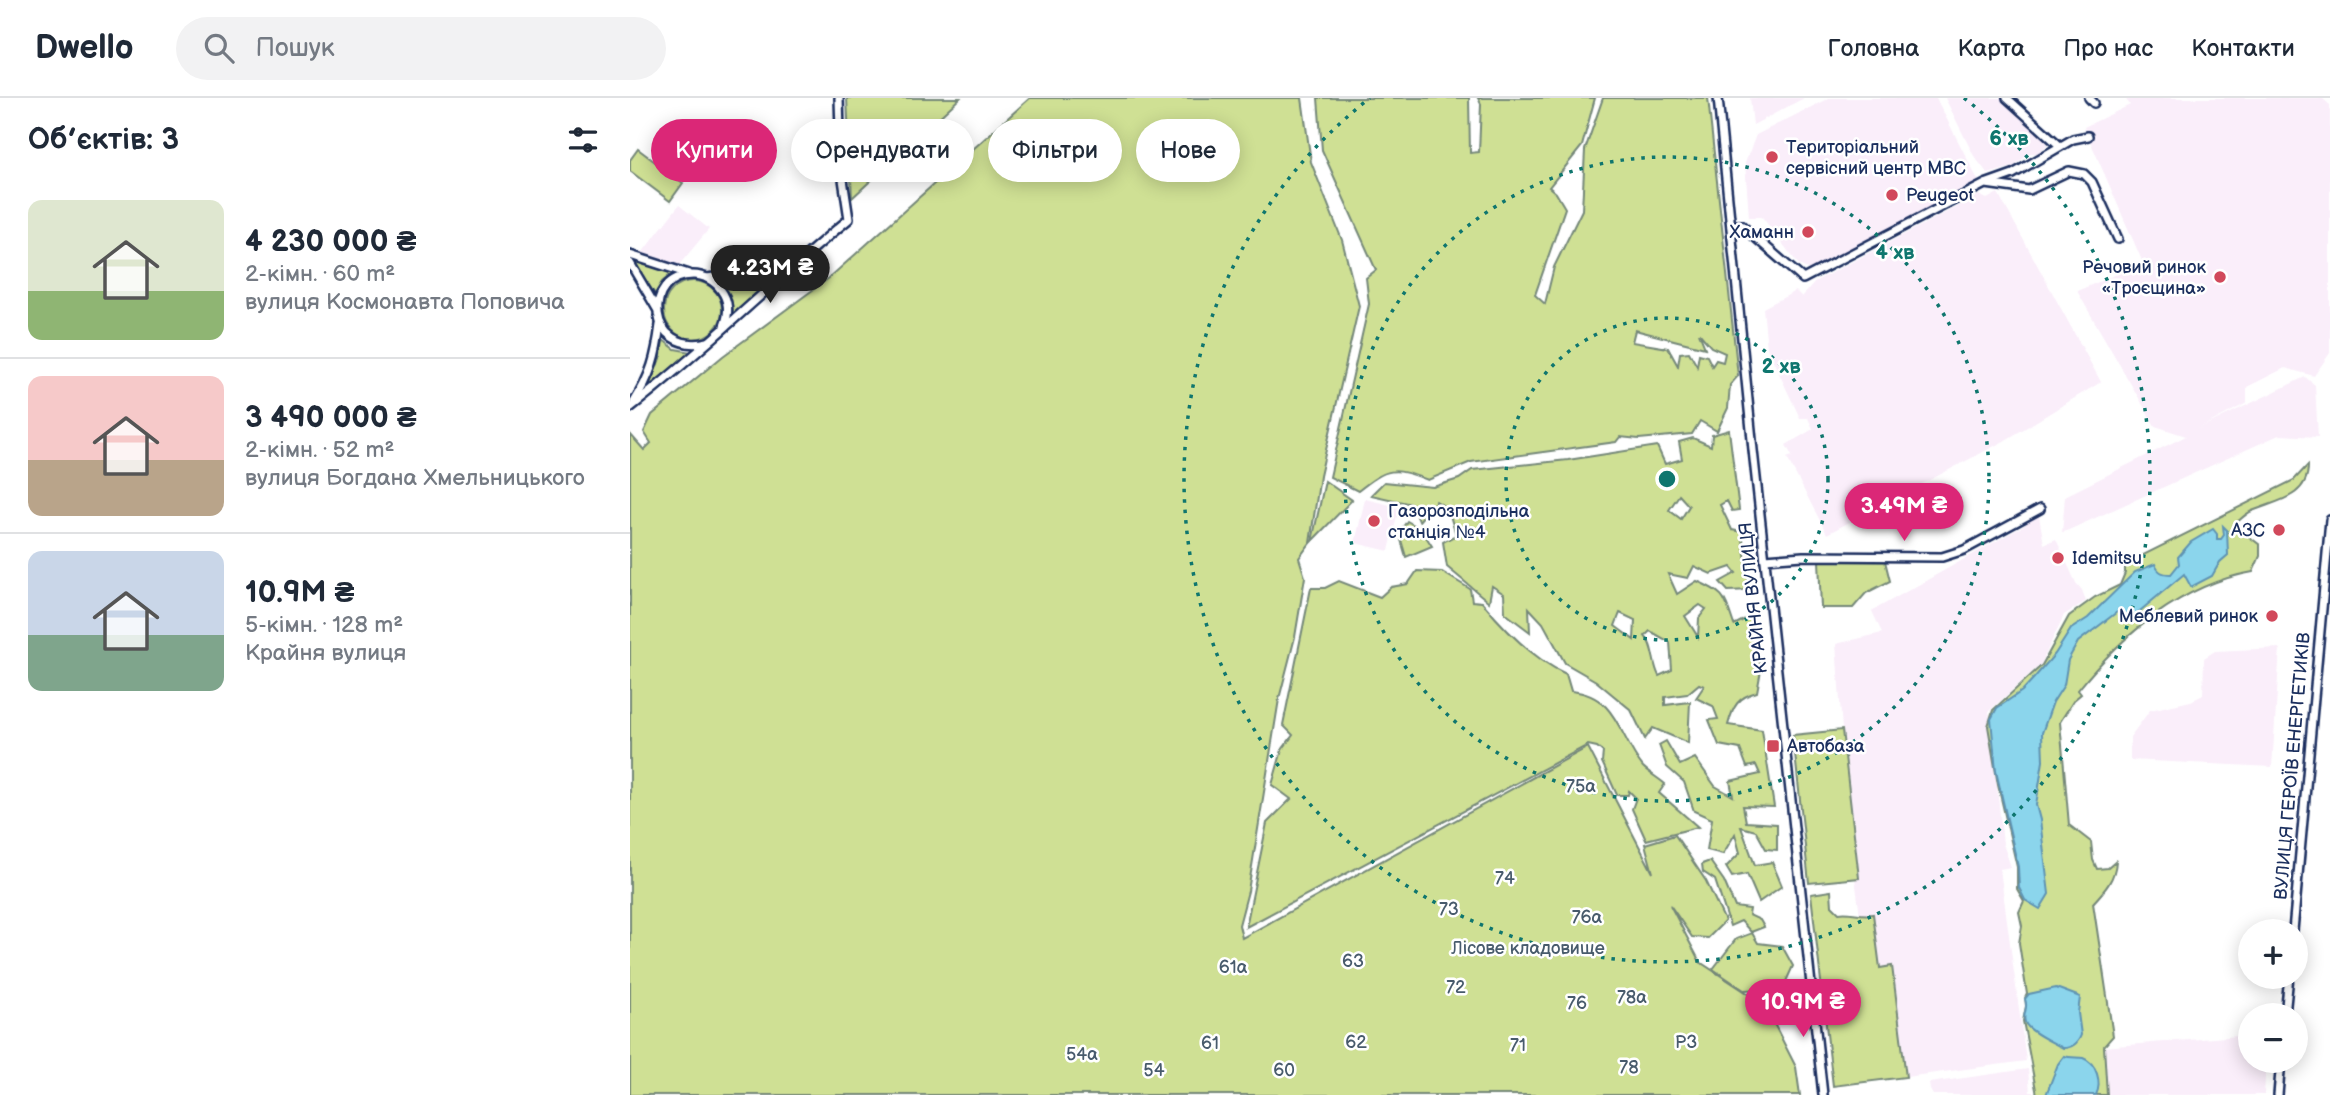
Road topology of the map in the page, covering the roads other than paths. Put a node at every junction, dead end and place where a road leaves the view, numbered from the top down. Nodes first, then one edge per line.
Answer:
1 (839, 98) edge
2 (1718, 98) edge
3 (2007, 98) edge
4 (2088, 136) dead end
5 (2060, 146) junction
6 (1985, 184) junction
7 (1731, 226) junction
8 (2118, 239) dead end
9 (630, 255) edge
10 (800, 259) junction
11 (630, 263) edge
12 (693, 275) junction
13 (707, 278) junction
14 (657, 310) junction
15 (660, 325) junction
16 (722, 330) junction
17 (709, 342) junction
18 (631, 408) edge
19 (2040, 509) dead end
20 (2330, 520) edge
21 (1765, 559) junction
22 (2294, 919) edge
23 (2280, 1073) edge
24 (1823, 1095) edge
25 (2278, 1095) edge

1 - 10 street
2 - 7 street, КРАЙНЯ ВУЛИЦЯ
3 - 5 street
4 - 5 street
5 - 6 street
6 - 7 street
6 - 8 street
7 - 21 street, КРАЙНЯ ВУЛИЦЯ
9 - 12 street
10 - 13 street
10 - 16 street
11 - 14 street
12 - 13 street
12 - 14 street
13 - 16 street
14 - 15 street
15 - 17 street
15 - 18 street
16 - 17 street
17 - 18 street
19 - 21 street
20 - 22 street, ВУЛИЦЯ ГЕРОЇВ ЕНЕРГЕТИКІВ
21 - 24 street, КРАЙНЯ ВУЛИЦЯ
23 - 25 street

